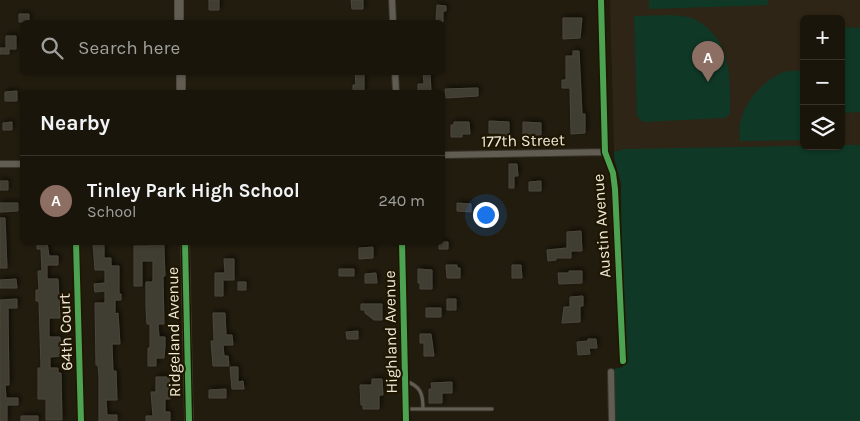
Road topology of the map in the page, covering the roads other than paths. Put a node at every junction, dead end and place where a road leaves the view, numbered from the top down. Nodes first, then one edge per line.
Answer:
1 (179, 0) edge
2 (392, 0) edge
3 (602, 0) edge
4 (179, 20) edge
5 (393, 20) edge
6 (180, 75) edge
7 (395, 75) edge
8 (181, 90) edge
9 (396, 90) edge
10 (605, 152) junction
11 (445, 155) edge
12 (0, 164) edge
13 (20, 164) edge
14 (76, 245) edge
15 (185, 245) edge
16 (402, 245) edge
17 (623, 361) dead end
18 (610, 372) dead end
19 (405, 381) junction
20 (406, 409) junction
21 (423, 409) junction
22 (492, 409) dead end
23 (81, 421) edge
24 (190, 421) edge
25 (406, 421) edge
26 (612, 421) edge

1 - 4 street
2 - 5 street
3 - 10 street, Austin Avenue
6 - 8 street
7 - 9 street
10 - 11 street, 177th Street
10 - 17 street, Austin Avenue
12 - 13 street
14 - 23 street, 64th Court
15 - 24 street, Ridgeland Avenue
16 - 19 street, Highland Avenue
18 - 26 street
19 - 20 street, Highland Avenue
19 - 21 lane
20 - 21 lane
20 - 25 street, Highland Avenue
21 - 22 lane

